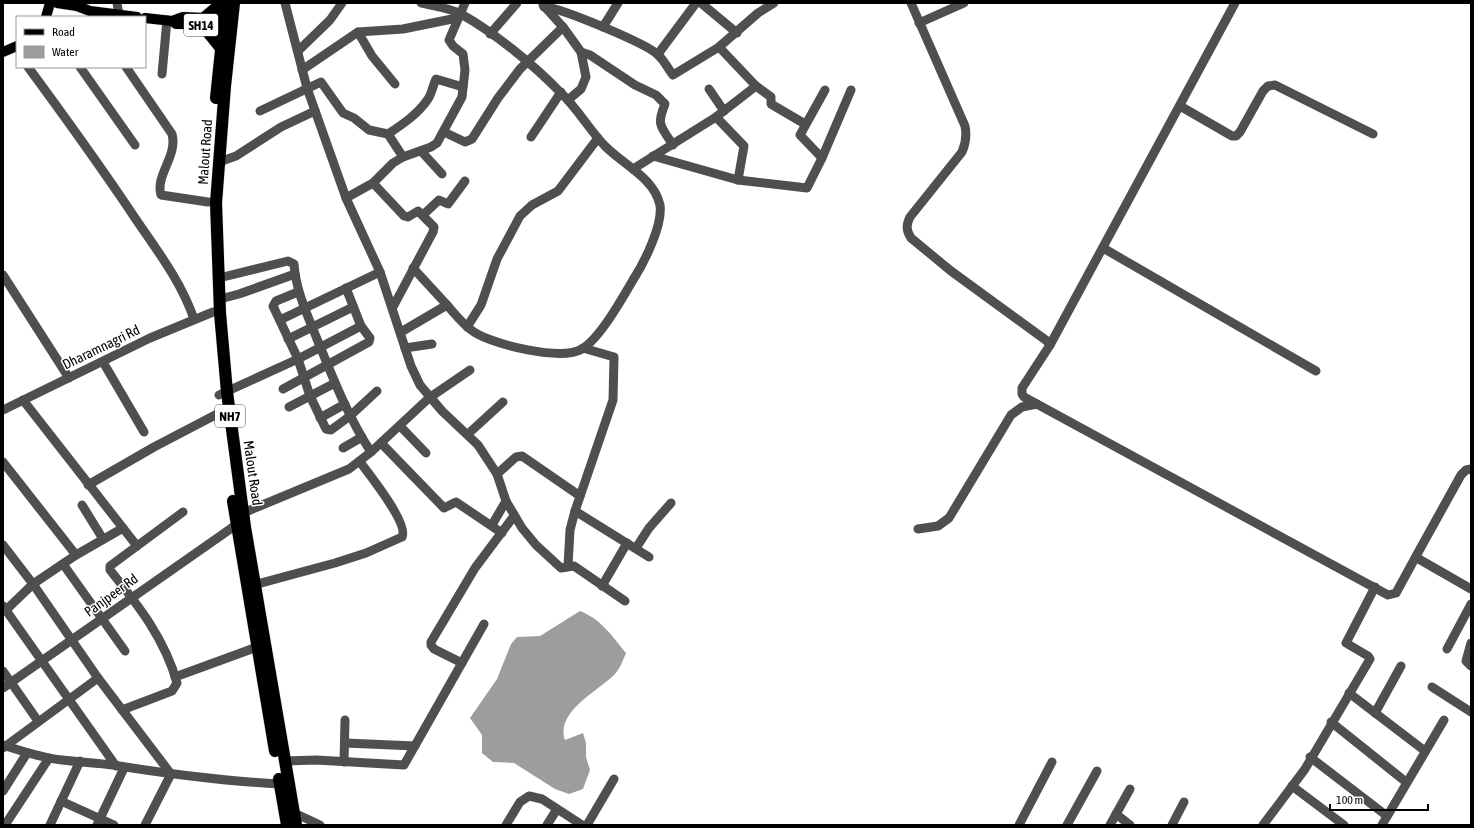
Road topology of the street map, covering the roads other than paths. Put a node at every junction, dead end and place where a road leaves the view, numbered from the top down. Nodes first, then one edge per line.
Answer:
1 (50, 3) edge
2 (57, 3) edge
3 (117, 3) edge
4 (222, 3) edge
5 (226, 3) edge
6 (234, 3) edge
7 (342, 3) edge
8 (421, 3) edge
9 (465, 3) edge
10 (517, 3) edge
11 (618, 3) edge
12 (696, 3) edge
13 (701, 3) edge
14 (774, 3) edge
15 (911, 3) edge
16 (964, 3) edge
17 (1235, 3) edge
18 (69, 4) edge
19 (287, 4) edge
20 (543, 5) edge
21 (560, 6) edge
22 (87, 14) edge
23 (119, 15) junction
24 (46, 16) edge
25 (128, 16) edge
26 (458, 16) junction
27 (146, 18) edge
28 (170, 20) junction
29 (203, 22) junction
30 (227, 23) junction
31 (919, 23) junction
32 (563, 27) junction
33 (603, 27) junction
34 (358, 32) junction
35 (737, 33) junction
36 (490, 34) junction
37 (719, 47) junction
38 (16, 48) edge
39 (220, 48) junction
40 (298, 51) junction
41 (3, 52) edge
42 (581, 52) junction
43 (658, 54) junction
44 (527, 61) junction
45 (29, 68) edge
46 (81, 68) edge
47 (127, 68) edge
48 (302, 70) junction
49 (162, 74) dead end
50 (395, 84) dead end
51 (221, 86) junction
52 (756, 86) junction
53 (463, 87) junction
54 (307, 88) junction
55 (709, 89) dead end
56 (825, 90) dead end
57 (851, 90) dead end
58 (561, 92) junction
59 (568, 100) junction
60 (1180, 106) junction
61 (260, 111) dead end
62 (315, 111) junction
63 (724, 111) junction
64 (716, 117) junction
65 (805, 124) junction
66 (444, 132) junction
67 (388, 134) junction
68 (1373, 134) dead end
69 (531, 137) dead end
70 (598, 138) junction
71 (135, 144) dead end
72 (672, 145) junction
73 (421, 151) junction
74 (654, 156) junction
75 (403, 157) junction
76 (822, 158) junction
77 (218, 162) junction
78 (633, 169) junction
79 (442, 174) dead end
80 (738, 180) junction
81 (465, 181) dead end
82 (373, 183) junction
83 (346, 198) junction
84 (208, 202) junction
85 (424, 214) junction
86 (1103, 248) junction
87 (413, 268) junction
88 (380, 272) junction
89 (3, 274) edge
90 (295, 274) junction
91 (219, 278) junction
92 (346, 288) junction
93 (298, 292) junction
94 (220, 299) junction
95 (447, 305) junction
96 (353, 307) junction
97 (392, 307) junction
98 (304, 309) junction
99 (213, 312) junction
100 (194, 319) junction
101 (280, 320) junction
102 (312, 326) junction
103 (361, 326) junction
104 (467, 326) junction
105 (401, 332) junction
106 (288, 339) junction
107 (432, 344) dead end
108 (1050, 345) junction
109 (320, 347) junction
110 (405, 348) junction
111 (583, 348) junction
112 (298, 359) junction
113 (103, 362) junction
114 (327, 366) junction
115 (470, 370) dead end
116 (1316, 371) dead end
117 (69, 378) junction
118 (305, 378) junction
119 (335, 383) junction
120 (283, 389) dead end
121 (377, 391) dead end
122 (223, 393) junction
123 (310, 396) junction
124 (430, 398) junction
125 (23, 400) junction
126 (503, 402) dead end
127 (345, 404) junction
128 (1037, 404) junction
129 (289, 407) dead end
130 (3, 410) edge
131 (221, 412) junction
132 (350, 416) junction
133 (320, 418) junction
134 (400, 426) junction
135 (144, 432) dead end
136 (468, 434) junction
137 (362, 437) junction
138 (381, 443) junction
139 (344, 448) dead end
140 (371, 452) junction
141 (426, 453) dead end
142 (3, 462) edge
143 (360, 462) junction
144 (1471, 469) edge
145 (497, 474) junction
146 (88, 485) junction
147 (580, 496) junction
148 (506, 501) junction
149 (671, 503) dead end
150 (82, 505) dead end
151 (575, 511) junction
152 (183, 512) dead end
153 (243, 513) junction
154 (514, 516) junction
155 (492, 525) junction
156 (236, 526) junction
157 (123, 528) junction
158 (918, 529) dead end
159 (502, 533) junction
160 (103, 539) junction
161 (627, 543) junction
162 (3, 545) edge
163 (137, 546) junction
164 (636, 548) junction
165 (76, 555) junction
166 (649, 557) dead end
167 (1415, 558) junction
168 (63, 564) junction
169 (568, 566) junction
170 (33, 584) junction
171 (254, 585) junction
172 (602, 586) junction
173 (1375, 587) junction
174 (1471, 589) edge
175 (132, 597) junction
176 (625, 601) dead end
177 (1471, 604) edge
178 (5, 608) edge
179 (102, 619) junction
180 (484, 624) dead end
181 (71, 640) junction
182 (1471, 643) edge
183 (257, 647) junction
184 (1447, 649) dead end
185 (126, 651) dead end
186 (43, 660) junction
187 (462, 663) junction
188 (1401, 666) dead end
189 (1471, 666) edge
190 (3, 671) edge
191 (175, 677) junction
192 (98, 678) junction
193 (7, 685) edge
194 (1432, 687) dead end
195 (1349, 693) junction
196 (69, 699) junction
197 (122, 710) junction
198 (1471, 712) edge
199 (1375, 713) junction
200 (345, 720) dead end
201 (1444, 720) dead end
202 (38, 721) junction
203 (1331, 722) junction
204 (345, 743) junction
205 (4, 746) edge
206 (415, 746) junction
207 (1425, 751) junction
208 (27, 753) junction
209 (1310, 757) junction
210 (49, 758) junction
211 (80, 761) junction
212 (285, 761) junction
213 (344, 762) junction
214 (1052, 762) dead end
215 (120, 767) junction
216 (1097, 770) dead end
217 (171, 774) junction
218 (614, 779) dead end
219 (1406, 782) junction
220 (280, 784) junction
221 (1292, 786) junction
222 (1130, 788) dead end
223 (3, 792) edge
224 (61, 801) junction
225 (1184, 802) dead end
226 (557, 809) junction
227 (289, 811) junction
228 (1116, 814) junction
229 (1387, 816) junction
230 (99, 822) edge
231 (5, 825) edge
232 (50, 825) edge
233 (114, 825) edge
234 (145, 825) edge
235 (287, 825) edge
236 (296, 825) edge
237 (320, 825) edge
238 (506, 825) edge
239 (547, 825) edge
240 (582, 825) edge
241 (587, 825) edge
242 (1019, 825) edge
243 (1067, 825) edge
244 (1110, 825) edge
245 (1130, 825) edge
246 (1172, 825) edge
247 (1263, 825) edge
248 (1344, 825) edge
249 (1382, 825) edge

1 - 24 main road
2 - 18 main road
3 - 23 street
4 - 29 highway
5 - 30 highway, Malout Road / NH7
6 - 30 highway, Malout Road / NH7
7 - 40 street
8 - 26 street
9 - 26 street
10 - 36 street
11 - 33 street
12 - 43 street
13 - 35 street
14 - 35 street
15 - 31 street
16 - 31 street
17 - 60 street
18 - 22 main road
19 - 40 street
20 - 21 street
20 - 32 street
21 - 33 street
22 - 23 main road
23 - 25 main road
26 - 34 street
26 - 36 street
26 - 53 street
27 - 28 main road, SH14
28 - 29 main road, SH14
28 - 49 street
29 - 30 main road, SH14
29 - 39 highway
30 - 39 highway, Malout Road / NH7
30 - 51 highway, Malout Road / NH7
31 - 108 street
32 - 42 street
32 - 44 street
33 - 43 street
34 - 48 street
34 - 50 street
35 - 37 street
36 - 44 street
37 - 43 street
37 - 52 street
38 - 41 main road
39 - 51 highway, Malout Road / NH7
40 - 48 street
42 - 59 street
42 - 72 street
44 - 58 street
44 - 66 street
45 - 100 street
46 - 71 street
47 - 84 street
48 - 54 street
51 - 77 highway, Malout Road / NH7
51 - 84 highway, Malout Road / NH7
52 - 63 street
52 - 65 street
53 - 66 street
53 - 67 street
54 - 61 street
54 - 62 street
54 - 67 street
55 - 63 street
56 - 65 street
57 - 76 street
58 - 59 street
58 - 69 street
59 - 70 street
60 - 68 street
60 - 86 street
62 - 77 street
62 - 83 street
63 - 64 street
64 - 72 street
64 - 80 street
65 - 76 street
66 - 73 street
67 - 75 street
70 - 78 street
70 - 104 street
72 - 74 street
73 - 75 street
73 - 79 street
74 - 78 street
74 - 80 street
75 - 82 street
76 - 80 street
77 - 91 highway, Malout Road / NH7
78 - 111 street
81 - 85 street
82 - 83 street
82 - 85 street
83 - 88 street
84 - 99 highway, Malout Road / NH7
85 - 87 street
86 - 108 street
86 - 116 street
87 - 95 street
87 - 97 street
88 - 92 street
88 - 97 street
89 - 117 street
90 - 91 street
90 - 93 street
90 - 94 street
91 - 94 highway, Malout Road / NH7
92 - 96 street
92 - 98 street
93 - 98 street
93 - 101 street
94 - 122 highway, Malout Road / NH7
95 - 104 street
95 - 105 street
96 - 102 street
96 - 103 street
97 - 105 street
98 - 101 street
98 - 102 street
99 - 100 street, Dharamnagri Rd
99 - 122 highway, Malout Road / NH7
100 - 113 street, Dharamnagri Rd
101 - 106 street
102 - 106 street
102 - 109 street
103 - 109 street
103 - 114 street
104 - 111 street
105 - 110 street
106 - 112 street
107 - 110 street
108 - 128 street
109 - 112 street
109 - 114 street
110 - 124 street
111 - 147 street
112 - 118 street
112 - 122 street
113 - 117 street, Dharamnagri Rd
113 - 135 street
114 - 118 street
114 - 119 street
115 - 124 street
117 - 125 street, Dharamnagri Rd
118 - 120 street
118 - 123 street
119 - 123 street
119 - 127 street
121 - 132 street
122 - 131 highway, Malout Road / NH7
122 - 153 highway, Malout Road / NH7
123 - 129 street
123 - 133 street
124 - 134 street
124 - 136 street
125 - 130 street, Dharamnagri Rd
125 - 146 street
126 - 136 street
127 - 132 street
127 - 133 street
128 - 158 street
128 - 173 street
131 - 146 street
131 - 156 highway, Malout Road / NH7
132 - 133 street
132 - 137 street
134 - 138 street
134 - 141 street
136 - 145 street
137 - 139 street
137 - 140 street
138 - 140 street
138 - 155 street
140 - 143 street
142 - 165 street
143 - 153 street
143 - 171 street
144 - 167 street
145 - 147 street
145 - 148 street
146 - 157 street
147 - 151 street
148 - 154 street
148 - 155 street
149 - 164 street
150 - 160 street
151 - 161 street
151 - 169 street
152 - 163 street
153 - 171 highway, Malout Road / NH7
154 - 159 street
154 - 169 street
155 - 159 street
156 - 175 street, Panjpeer Rd
156 - 183 highway, Malout Road / NH7
157 - 160 street
157 - 163 street
159 - 187 street
160 - 165 street
161 - 164 street
161 - 172 street
162 - 170 street
163 - 175 street
164 - 166 street
165 - 168 street
167 - 173 street
167 - 174 street
168 - 170 street
168 - 179 street
169 - 172 street
170 - 178 street
170 - 181 street
171 - 212 highway, Malout Road / NH7
172 - 176 street
173 - 195 street
175 - 179 street, Panjpeer Rd
175 - 191 street
177 - 184 street
178 - 186 street
179 - 181 street, Panjpeer Rd
179 - 185 street
180 - 187 street
181 - 186 street, Panjpeer Rd
181 - 192 street
182 - 189 street
183 - 191 street
183 - 220 highway, Malout Road / NH7
186 - 193 street, Panjpeer Rd
186 - 196 street
187 - 206 street
188 - 199 street
190 - 193 street
191 - 197 street
192 - 196 street
192 - 197 street
193 - 202 street
194 - 198 street
195 - 199 street
195 - 203 street
196 - 202 street
196 - 215 street
197 - 217 street
199 - 207 street
200 - 204 street
201 - 207 street
202 - 205 street
203 - 209 street
203 - 219 street
204 - 206 street
204 - 213 street
205 - 208 street
206 - 213 street
207 - 219 street
208 - 210 street
208 - 223 street
209 - 221 street
209 - 229 street
210 - 211 street
210 - 231 street
211 - 215 street
211 - 224 street
212 - 213 street
212 - 227 highway, Malout Road / NH7
214 - 242 street
215 - 217 street
215 - 230 street
216 - 243 street
217 - 220 street
217 - 234 street
218 - 241 street
219 - 229 street
220 - 227 highway, Malout Road / NH7
221 - 247 street
221 - 248 street
222 - 228 street
224 - 230 street
224 - 232 street
225 - 246 street
226 - 238 street
226 - 239 street
226 - 240 street
227 - 235 highway, Malout Road / NH7
227 - 236 highway, Malout Road / NH7
227 - 237 street
228 - 244 street
228 - 245 street
229 - 249 street
230 - 233 street

